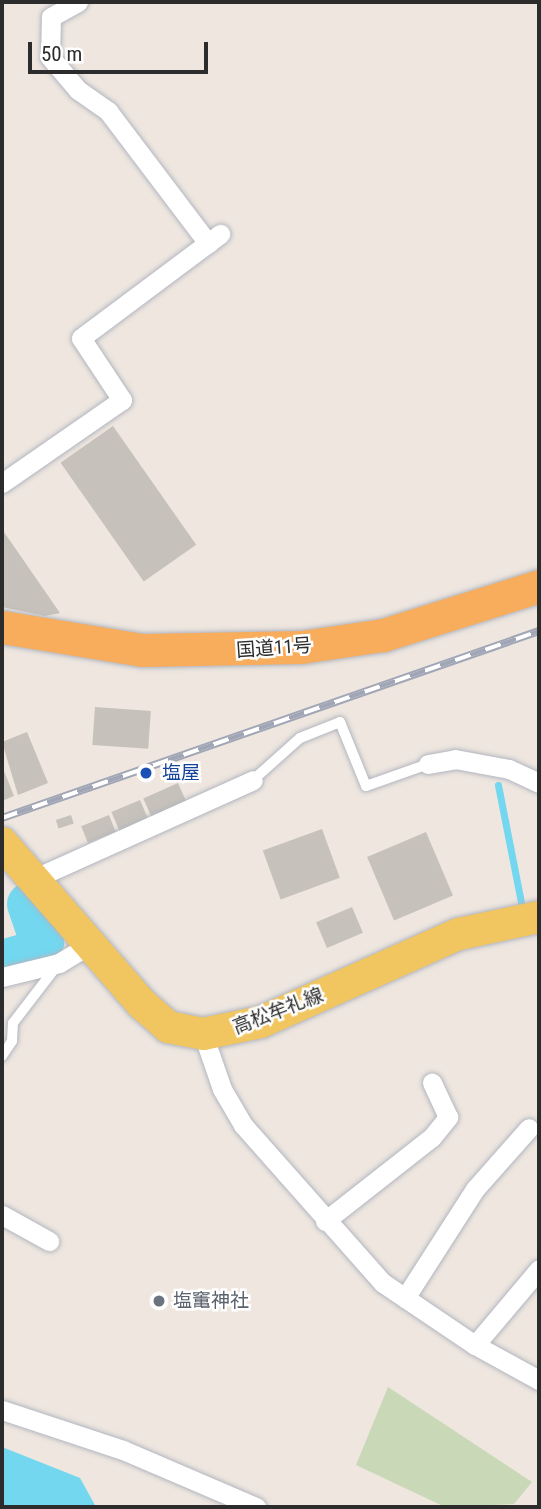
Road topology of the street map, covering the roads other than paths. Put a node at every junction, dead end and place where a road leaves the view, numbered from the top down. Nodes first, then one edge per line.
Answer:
1 (78, 2) edge
2 (2, 483) edge
3 (539, 586) edge
4 (2, 627) edge
5 (428, 764) joint
6 (253, 780) joint
7 (539, 783) edge
8 (2, 843) edge
9 (31, 880) junction
10 (539, 917) edge
11 (89, 945) junction
12 (59, 963) junction
13 (2, 977) edge
14 (203, 1034) junction
15 (2, 1056) edge
16 (432, 1082) dead end
17 (529, 1128) dead end
18 (2, 1215) edge
19 (325, 1222) junction
20 (49, 1241) dead end
21 (539, 1269) edge
22 (405, 1298) junction
23 (475, 1345) junction
24 (539, 1380) edge
25 (2, 1410) edge
26 (256, 1507) edge

1 - 2 street
3 - 4 highway, 国道11号
5 - 6 lane
5 - 7 street
6 - 9 street
8 - 9 main road, 高松牟礼線
9 - 11 main road, 高松牟礼線
10 - 14 main road, 高松牟礼線
11 - 12 street
11 - 14 main road, 高松牟礼線
12 - 13 street
12 - 15 lane
14 - 19 street
16 - 19 street
17 - 22 street
18 - 20 street
19 - 22 street
21 - 23 street
22 - 23 street
23 - 24 street
25 - 26 street

